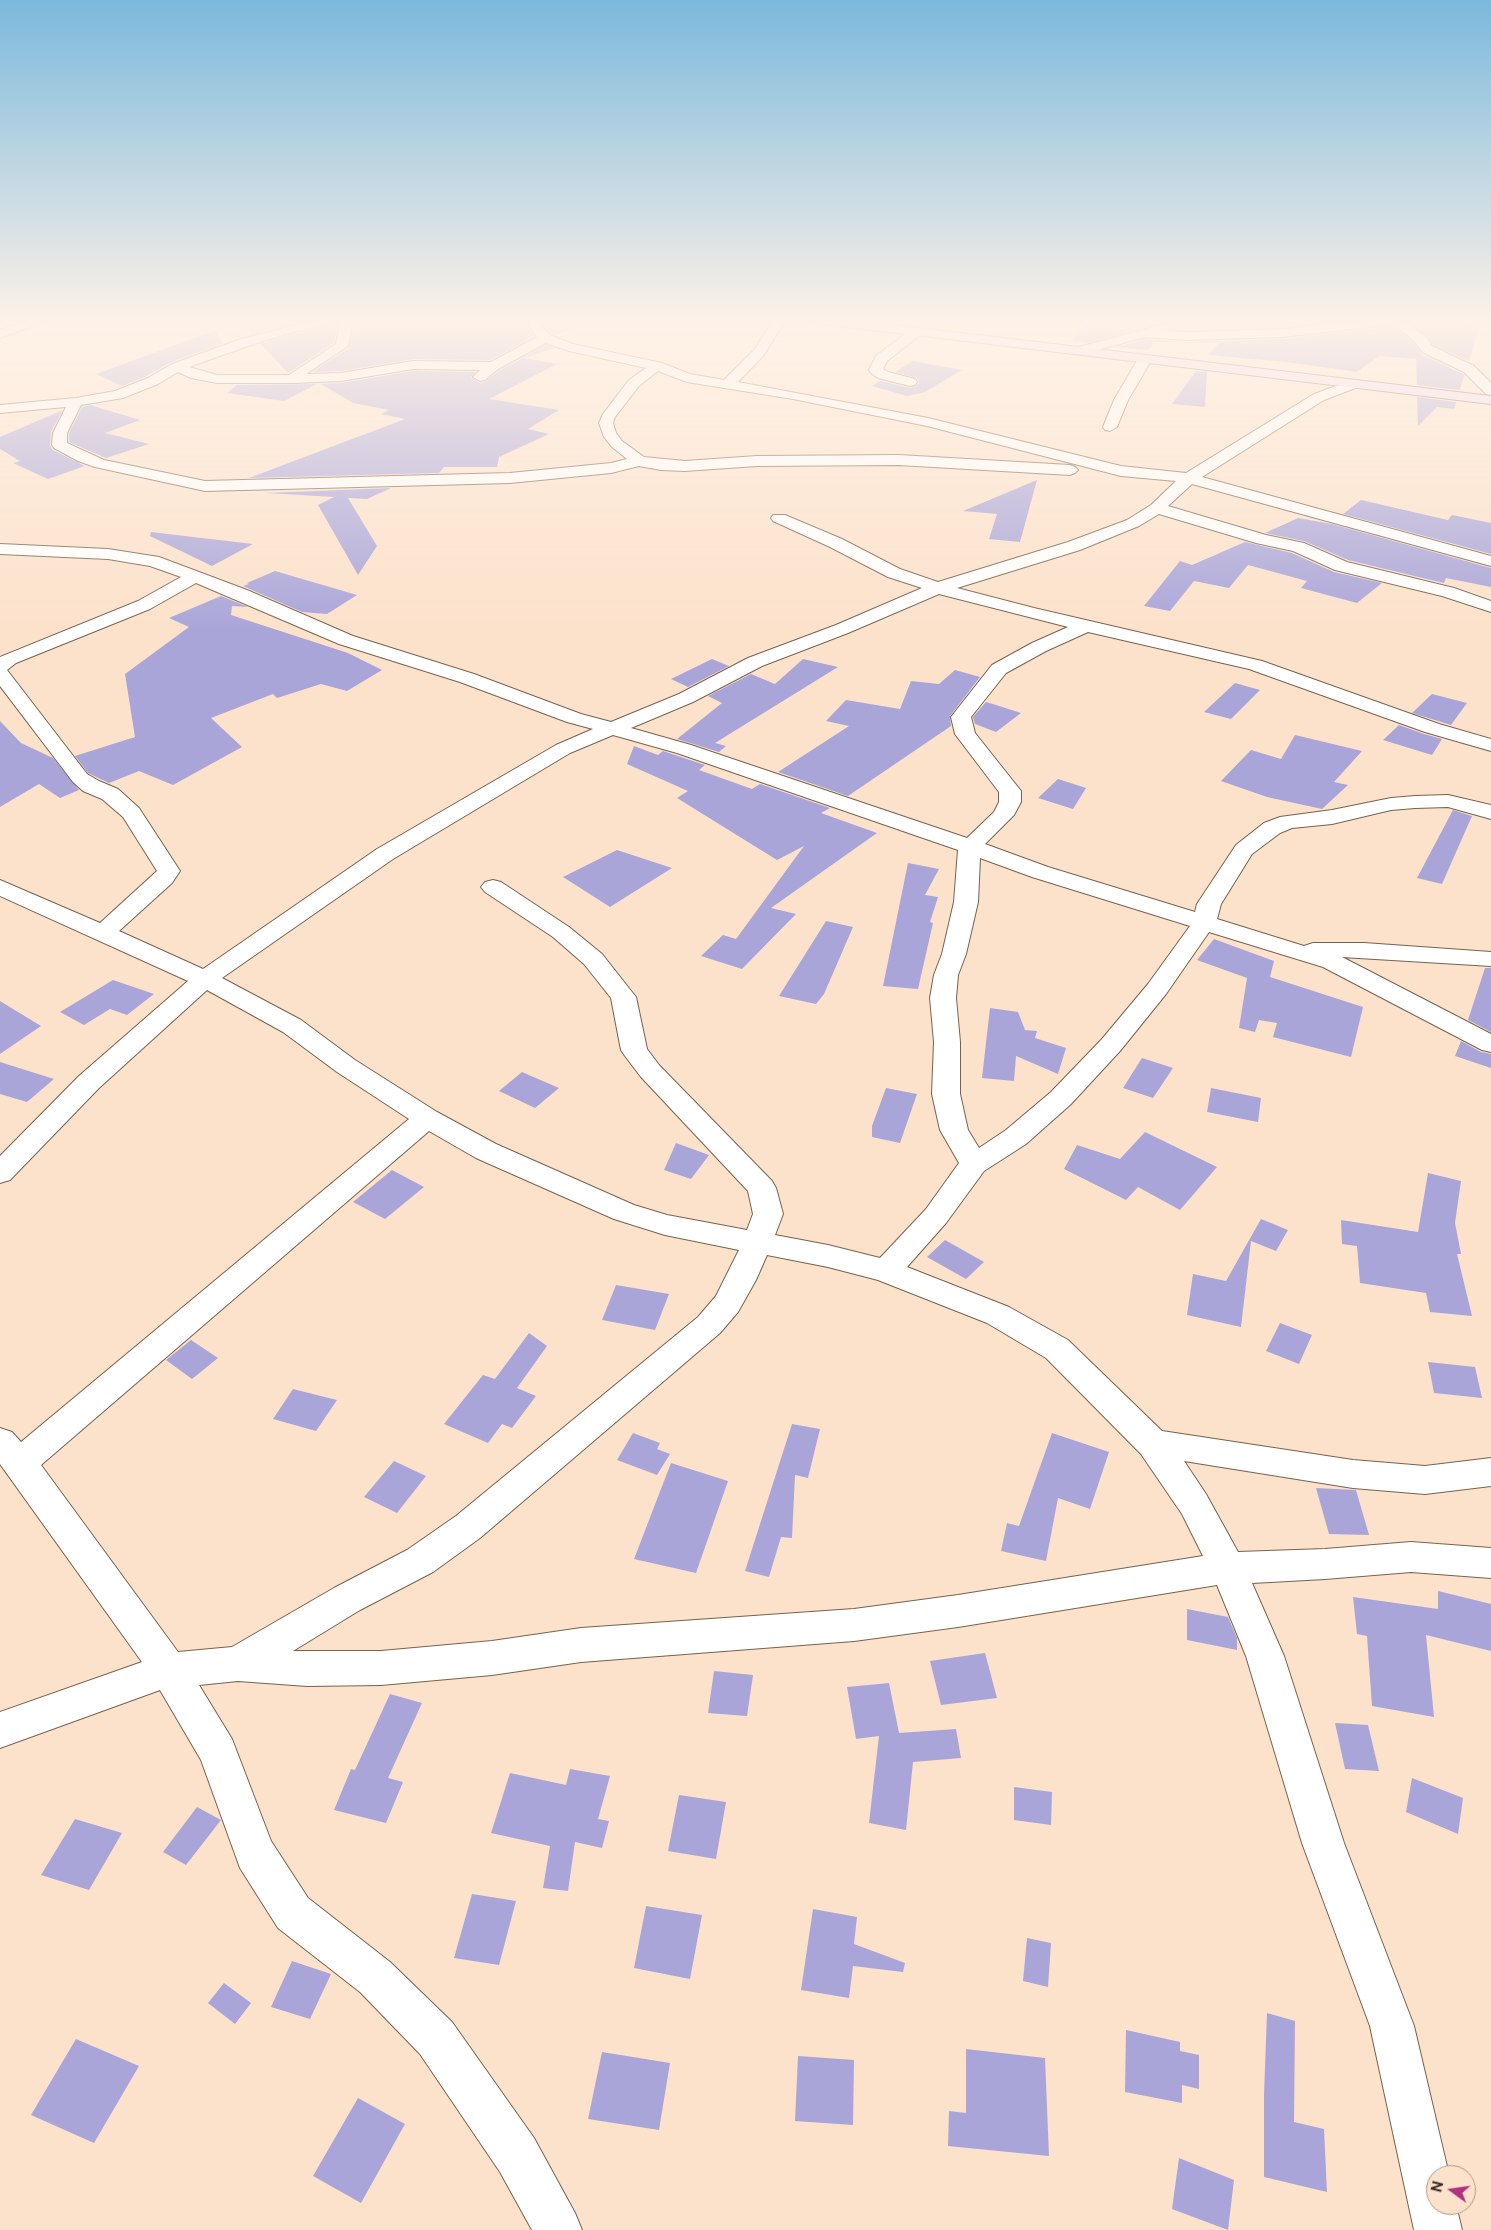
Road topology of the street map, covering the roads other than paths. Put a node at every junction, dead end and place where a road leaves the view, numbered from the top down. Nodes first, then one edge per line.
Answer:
1 (65, 423) edge
2 (606, 423) edge
3 (928, 423) edge
4 (1112, 423) edge
5 (1277, 423) edge
6 (1110, 427) dead end
7 (952, 428) junction
8 (640, 460) junction
9 (977, 466) junction
10 (1121, 471) junction
11 (1189, 478) junction
12 (1157, 508) junction
13 (780, 518) dead end
14 (0, 549) edge
15 (1491, 561) edge
16 (196, 576) junction
17 (938, 588) junction
18 (1491, 607) edge
19 (1086, 626) junction
20 (0, 666) edge
21 (0, 673) edge
22 (610, 728) junction
23 (1491, 746) edge
24 (1491, 812) edge
25 (969, 848) junction
26 (0, 887) edge
27 (493, 887) dead end
28 (1205, 921) junction
29 (102, 934) junction
30 (1296, 950) junction
31 (1491, 958) edge
32 (205, 979) junction
33 (1491, 1044) edge
34 (427, 1118) junction
35 (974, 1164) junction
36 (0, 1173) edge
37 (758, 1242) junction
38 (886, 1271) junction
39 (1153, 1444) junction
40 (10, 1452) edge
41 (1491, 1472) edge
42 (1491, 1564) edge
43 (1228, 1568) junction
44 (238, 1664) junction
45 (169, 1670) junction
46 (0, 1730) edge
47 (558, 2230) edge
48 (1438, 2230) edge

1 - 8 street
2 - 8 street
3 - 7 street
4 - 6 street
5 - 11 street
7 - 9 street
7 - 10 street
8 - 9 street
9 - 10 street
10 - 11 street
11 - 12 street
11 - 15 street
12 - 17 street
12 - 18 street
13 - 17 street
14 - 16 street
16 - 20 street
16 - 22 street
17 - 19 street
17 - 22 street
19 - 23 street
19 - 25 street
21 - 29 street
22 - 25 street
22 - 32 street
24 - 28 street
25 - 28 street
25 - 35 street
26 - 29 street
27 - 37 street
28 - 30 street
28 - 35 street
29 - 32 street
30 - 31 street
30 - 33 street
32 - 34 street
32 - 36 street
34 - 37 street
34 - 40 street
35 - 38 street
37 - 38 street
37 - 44 street
38 - 39 street
39 - 41 street
39 - 43 street
40 - 45 street
42 - 43 street
43 - 44 street
43 - 48 street
44 - 45 street
45 - 46 street
45 - 47 street

